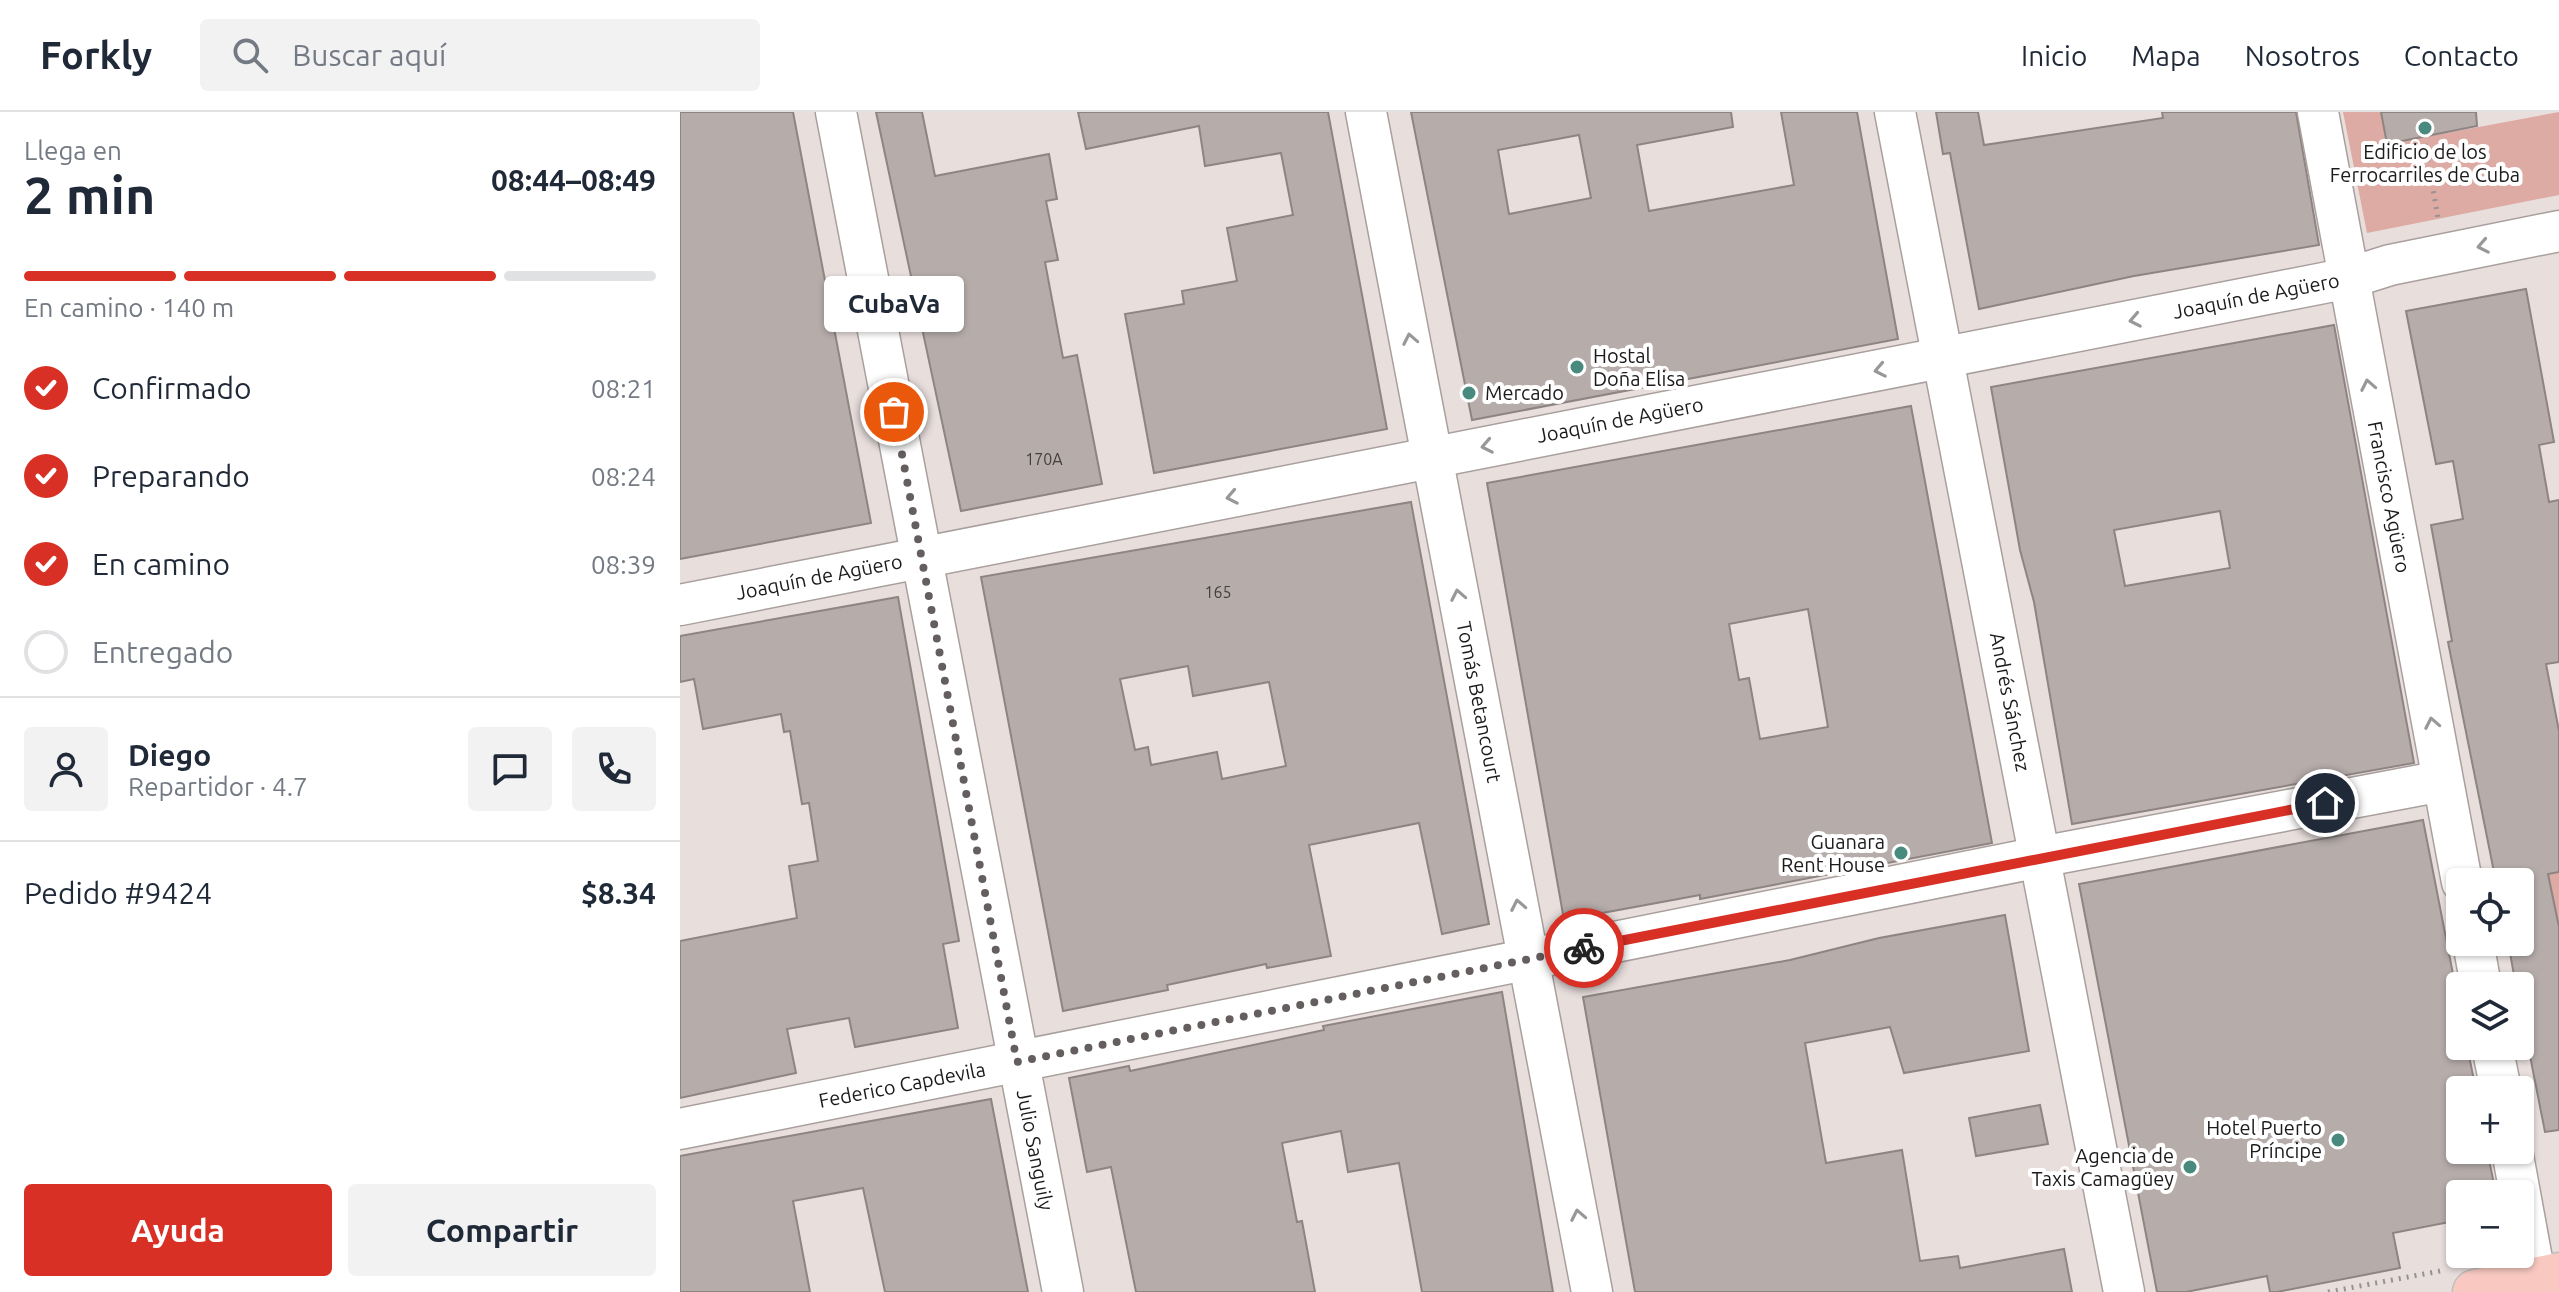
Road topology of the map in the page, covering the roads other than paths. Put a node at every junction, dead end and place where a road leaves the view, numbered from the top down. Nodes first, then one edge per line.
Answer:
1 (836, 112) edge
2 (1366, 112) edge
3 (1895, 112) edge
4 (2318, 112) edge
5 (2559, 231) edge
6 (2349, 278) junction
7 (1943, 357) junction
8 (1432, 457) junction
9 (923, 557) junction
10 (680, 605) edge
11 (2442, 781) junction
12 (2040, 857) junction
13 (2459, 868) edge
14 (1528, 960) junction
15 (1017, 1062) junction
16 (680, 1129) edge
17 (2515, 1164) edge
18 (2544, 1282) edge
19 (1063, 1292) edge
20 (1592, 1292) edge
21 (2124, 1292) edge
22 (2475, 1292) edge

1 - 9 street, Julio Sanguily
8 -> 2 street, Tomás Betancourt
3 - 7 street, Andrés Sánchez
4 - 6 street, Francisco Agüero
5 -> 6 street, Joaquín de Agüero
6 -> 7 street, Joaquín de Agüero
11 -> 6 street, Francisco Agüero
7 -> 8 street, Joaquín de Agüero
7 - 12 street, Andrés Sánchez
8 -> 9 street, Joaquín de Agüero
14 -> 8 street, Tomás Betancourt
9 - 10 street, Joaquín de Agüero
9 - 15 street, Julio Sanguily
11 - 12 street, Federico Capdevila
11 - 13 street, Francisco Agüero
12 - 14 street, Federico Capdevila
12 - 21 street, Andrés Sánchez
14 - 15 street, Federico Capdevila
20 -> 14 street, Tomás Betancourt
15 - 16 street, Federico Capdevila
15 - 19 street, Julio Sanguily
17 - 18 street
18 - 22 main road

